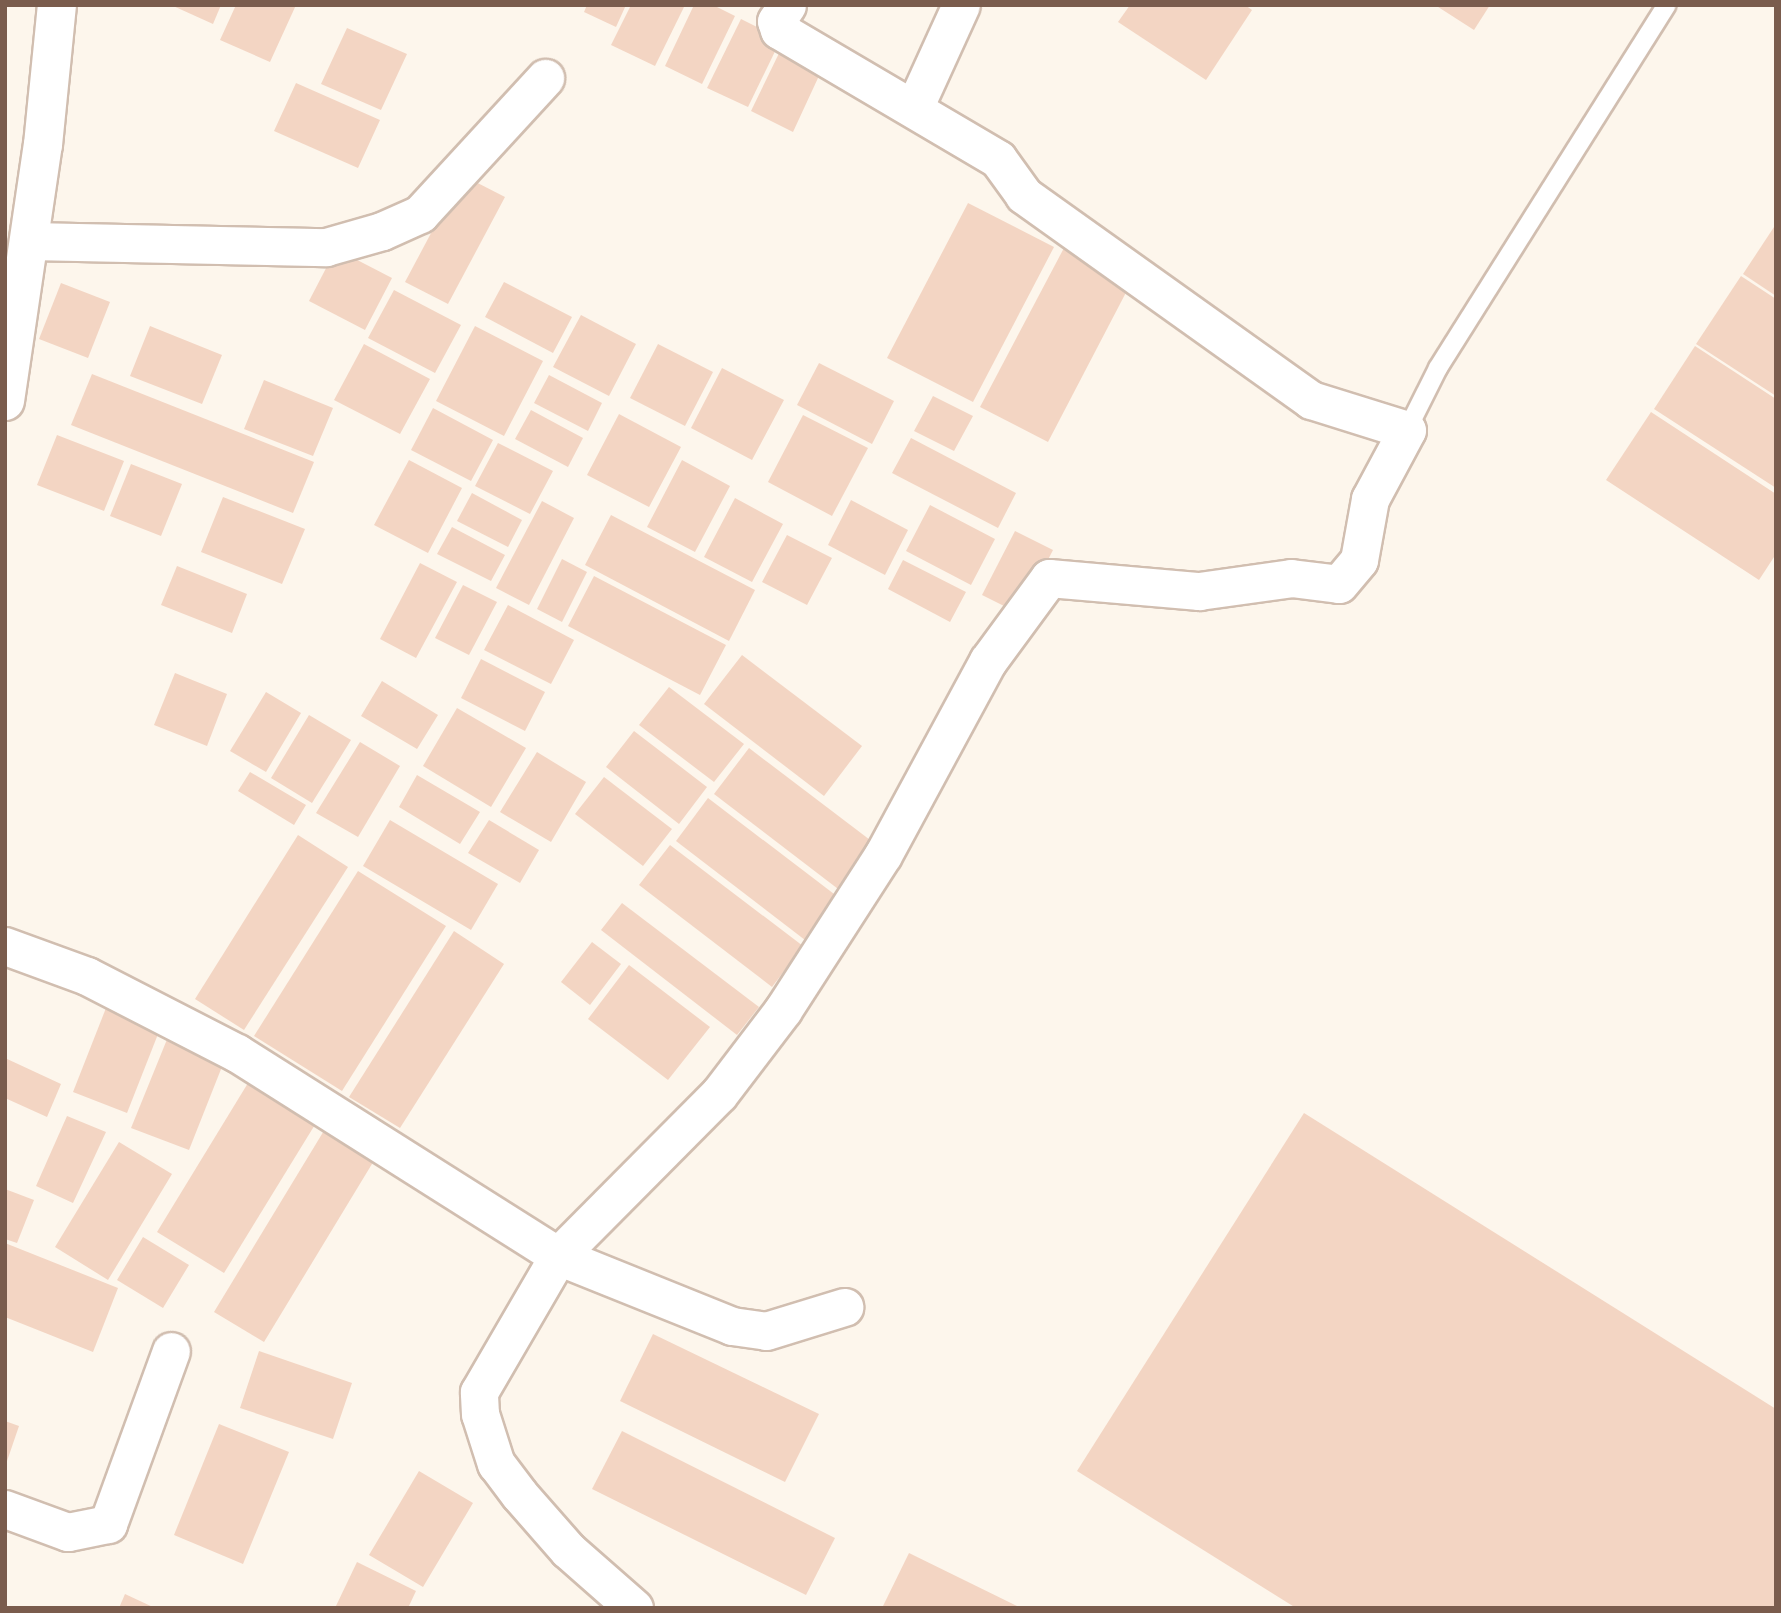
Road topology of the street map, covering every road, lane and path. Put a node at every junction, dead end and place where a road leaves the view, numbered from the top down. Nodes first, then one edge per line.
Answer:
1 (57, 5) edge
2 (787, 5) edge
3 (961, 5) edge
4 (1667, 5) edge
5 (545, 78) dead end
6 (914, 108) junction
7 (30, 241) junction
8 (5, 401) edge
9 (1407, 430) junction
10 (5, 946) edge
11 (558, 1256) junction
12 (844, 1307) dead end
13 (171, 1351) dead end
14 (5, 1509) edge
15 (634, 1608) edge

1 - 7 main road
2 - 6 street
3 - 6 street
4 - 9 lane
5 - 7 street
6 - 9 street
7 - 8 main road
9 - 11 street
10 - 11 street
11 - 12 street
11 - 15 street
13 - 14 street

